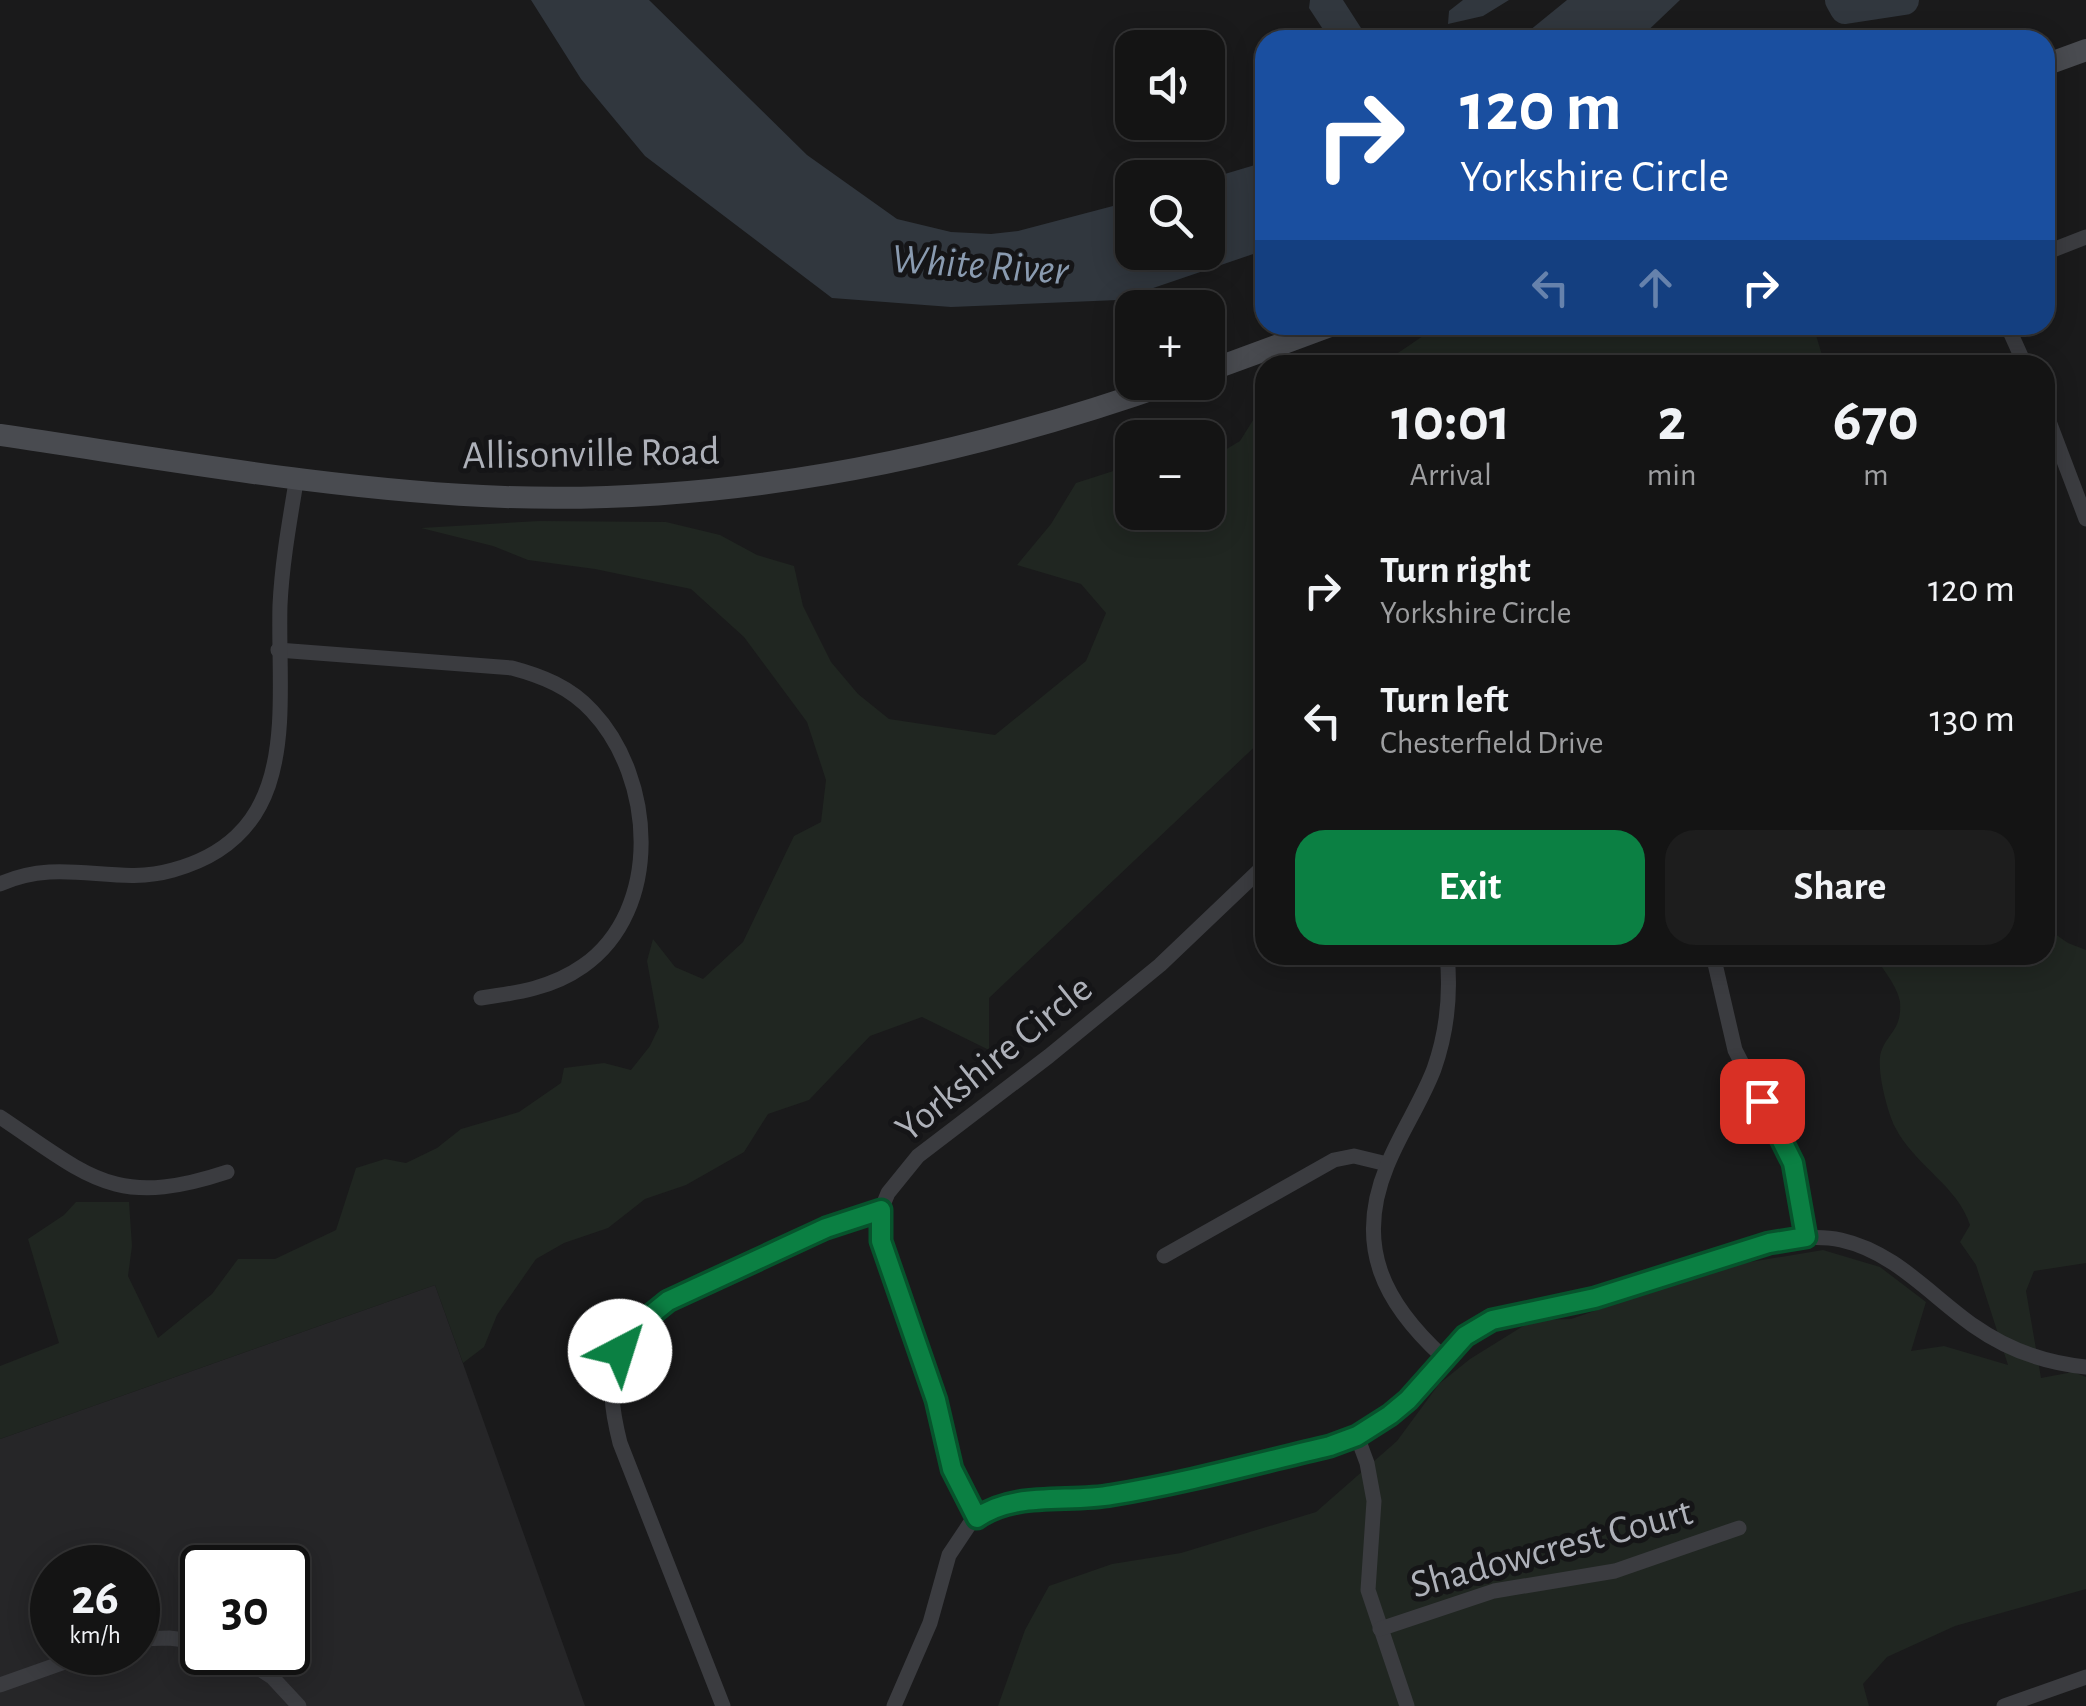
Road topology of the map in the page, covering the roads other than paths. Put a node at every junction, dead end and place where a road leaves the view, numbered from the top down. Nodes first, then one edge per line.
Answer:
1 (2086, 50) edge
2 (2055, 61) edge
3 (2086, 238) edge
4 (2055, 249) edge
5 (1306, 335) edge
6 (1225, 365) edge
7 (1123, 400) edge
8 (0, 435) edge
9 (2055, 437) edge
10 (297, 476) junction
11 (2086, 518) edge
12 (278, 650) junction
13 (1255, 875) edge
14 (0, 884) edge
15 (1447, 965) edge
16 (1715, 965) edge
17 (480, 998) dead end
18 (0, 1117) edge
19 (1387, 1164) junction
20 (227, 1172) dead end
21 (881, 1210) junction
22 (1806, 1237) junction
23 (1164, 1256) dead end
24 (1443, 1358) junction
25 (2086, 1366) edge
26 (1357, 1436) junction
27 (977, 1518) junction
28 (1738, 1528) dead end
29 (1380, 1628) junction
30 (30, 1675) edge
31 (268, 1675) edge
32 (2086, 1677) edge
33 (0, 1686) edge
34 (298, 1706) edge
35 (723, 1706) edge
36 (894, 1706) edge
37 (1407, 1706) edge
38 (2004, 1706) edge

1 - 2 main road
3 - 4 street
5 - 6 main road
7 - 10 main road, Allisonville Road
8 - 10 main road, Allisonville Road
9 - 11 street
10 - 12 street
12 - 14 street
12 - 17 street
13 - 21 street, Yorkshire Circle
15 - 19 street
16 - 22 street
18 - 20 street
19 - 23 street
19 - 24 street
21 - 27 street
21 - 35 street
22 - 24 street
22 - 25 street
24 - 26 street
26 - 27 street
26 - 29 street
27 - 36 street
28 - 29 street, Shadowcrest Court
29 - 37 street
30 - 33 street
31 - 34 street
32 - 38 street

